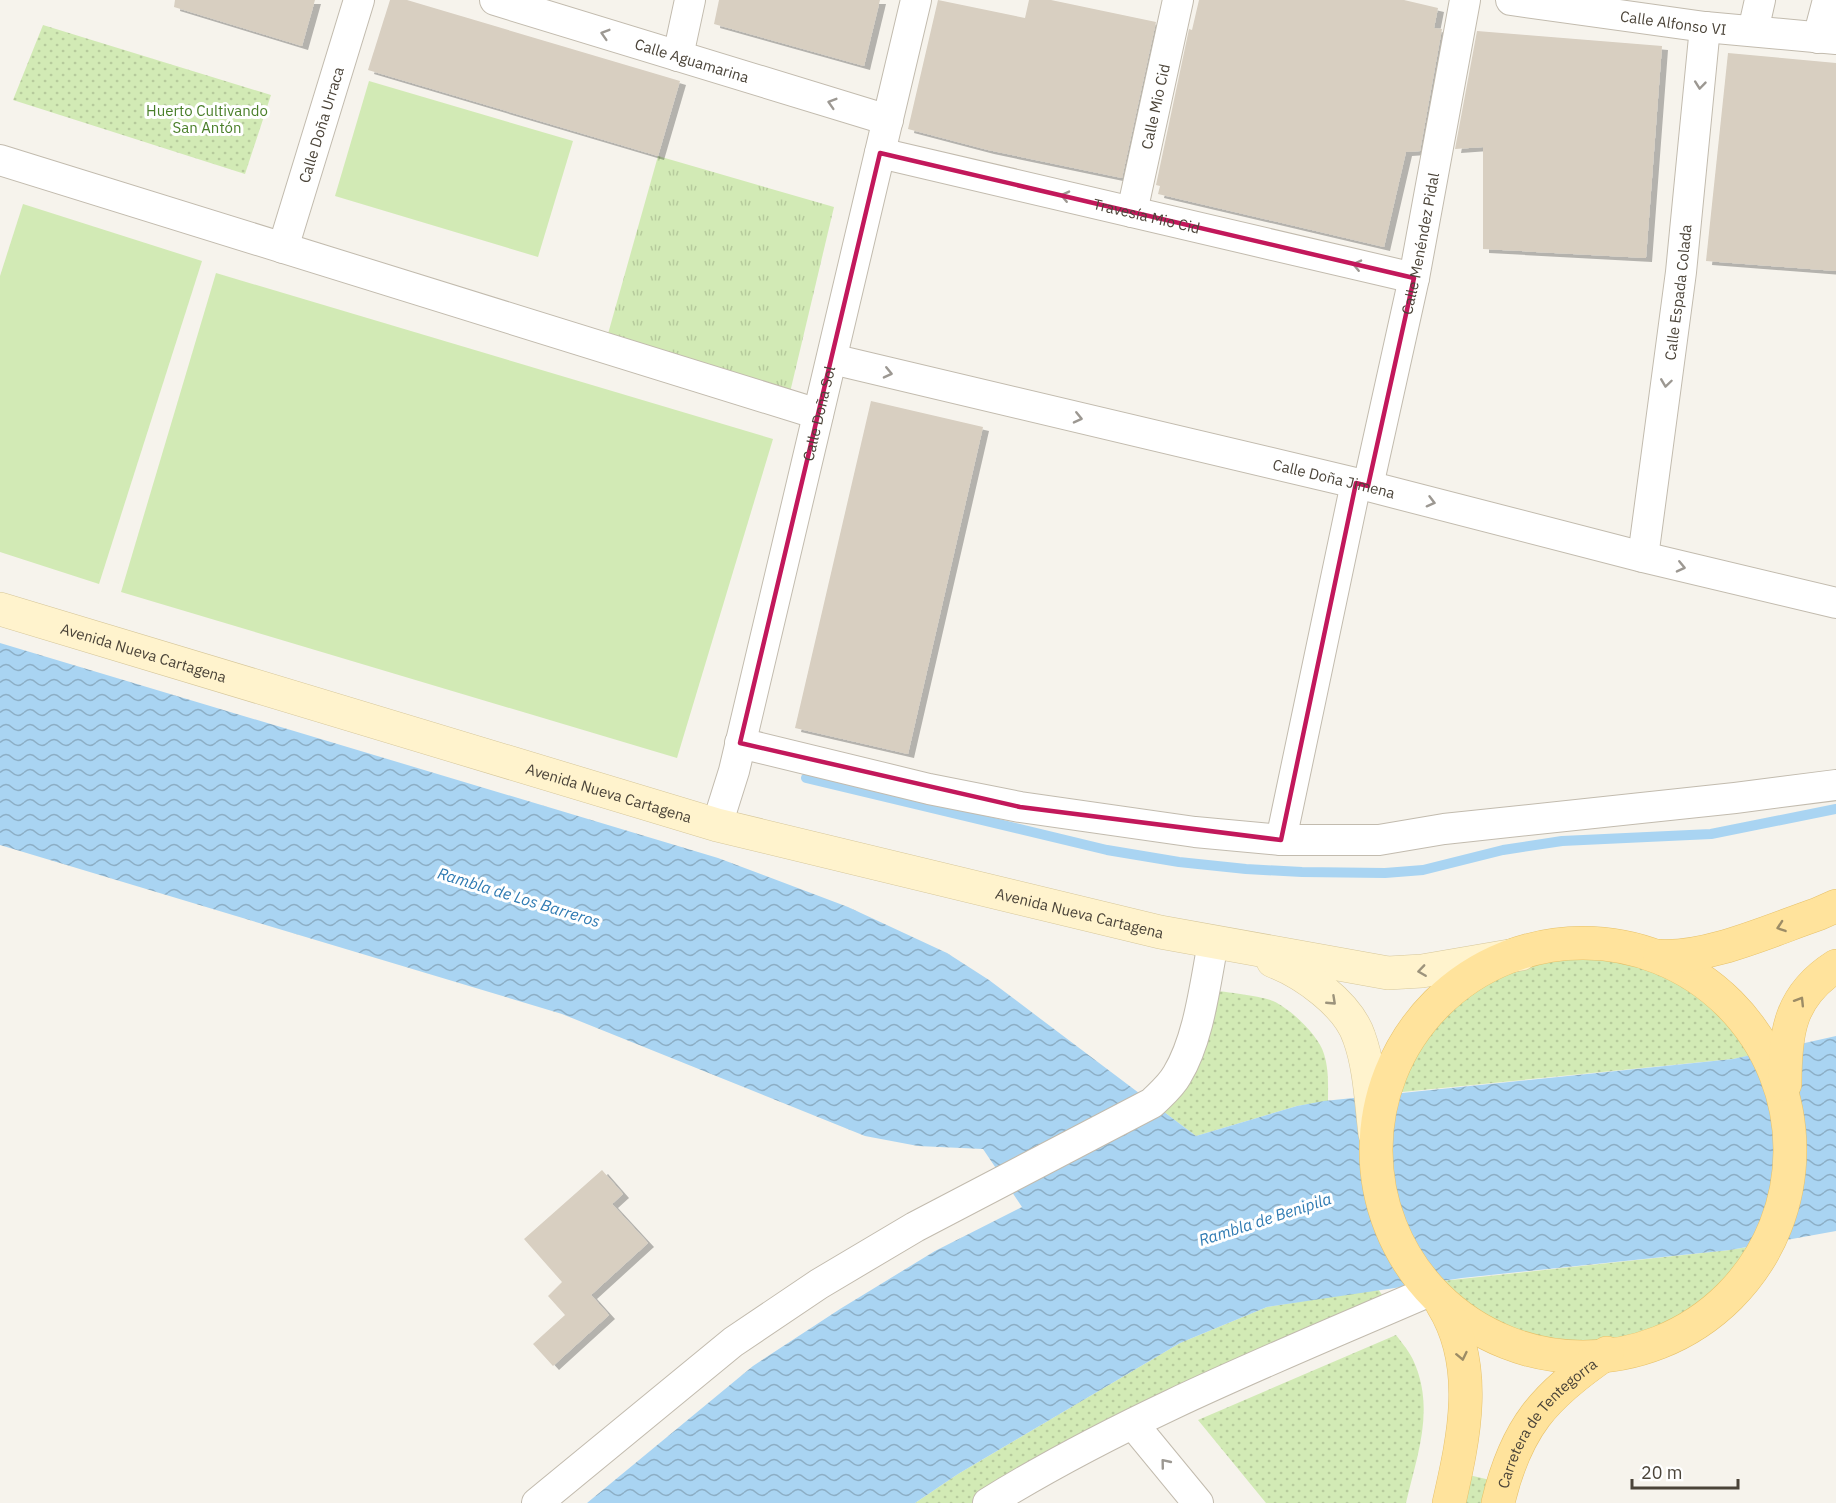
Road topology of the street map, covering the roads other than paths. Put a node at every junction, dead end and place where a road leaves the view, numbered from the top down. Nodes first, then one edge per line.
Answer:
1 (359, 0) edge
2 (495, 0) edge
3 (690, 0) edge
4 (916, 0) edge
5 (1465, 0) edge
6 (1510, 0) edge
7 (1761, 0) edge
8 (1828, 0) edge
9 (1174, 1) edge
10 (1705, 27) junction
11 (1753, 31) junction
12 (1827, 39) edge
13 (678, 56) junction
14 (888, 120) junction
15 (880, 153) junction
16 (0, 160) edge
17 (1132, 212) junction
18 (283, 248) junction
19 (1414, 278) junction
20 (832, 359) junction
21 (818, 414) junction
22 (1362, 484) junction
23 (1643, 557) junction
24 (1836, 603) edge
25 (0, 609) edge
26 (740, 743) junction
27 (1836, 785) edge
28 (717, 825) junction
29 (1281, 840) junction
30 (1836, 906) edge
31 (1220, 944) junction
32 (1521, 954) junction
33 (1652, 955) junction
34 (1836, 966) edge
35 (1776, 1050) junction
36 (1376, 1095) junction
37 (1431, 1292) junction
38 (1607, 1353) junction
39 (1133, 1424) junction
40 (537, 1503) edge
41 (988, 1503) edge
42 (1198, 1503) edge
43 (1449, 1503) edge
44 (1498, 1503) edge

1 - 18 street, Calle Doña Urraca
13 -> 2 street, Calle Aguamarina
3 - 13 street
4 - 14 street, Calle Doña Sol
5 - 19 street, Calle Menéndez Pidal
6 - 10 street, Calle Alfonso VI
7 - 11 street
8 - 12 street
9 - 17 street, Calle Mio Cid
10 - 11 street, Calle Alfonso VI
10 -> 23 street, Calle Espada Colada
11 - 12 street, Calle Alfonso VI
14 -> 13 street, Calle Aguamarina
14 - 15 street, Calle Doña Sol
17 -> 15 street, Travesía Mio Cid
15 - 20 street, Calle Doña Sol
16 - 18 street
19 -> 17 street, Travesía Mio Cid
18 - 21 street
19 - 22 street, Calle Menéndez Pidal
20 - 21 street, Calle Doña Sol
20 -> 22 street, Calle Doña Jimena
21 - 26 street, Calle Doña Sol
22 -> 23 street, Calle Doña Jimena
22 - 29 street, Calle Menéndez Pidal
23 -> 24 street, Calle Doña Jimena
25 - 28 main road, Avenida Nueva Cartagena
26 - 28 street, Calle Doña Sol
26 - 29 street
27 - 29 street
28 - 31 main road, Avenida Nueva Cartagena
30 -> 33 main road
32 -> 31 main road, Avenida Nueva Cartagena
31 -> 36 main road, Avenida Nueva Cartagena
31 - 40 street
32 - 33 main road
32 - 36 main road
33 - 35 main road
35 -> 34 main road
35 - 38 main road
36 - 37 main road
37 - 38 main road
37 - 39 street
37 -> 43 main road
38 - 44 main road, Carretera de Tentegorra
39 - 41 street
42 -> 39 street

